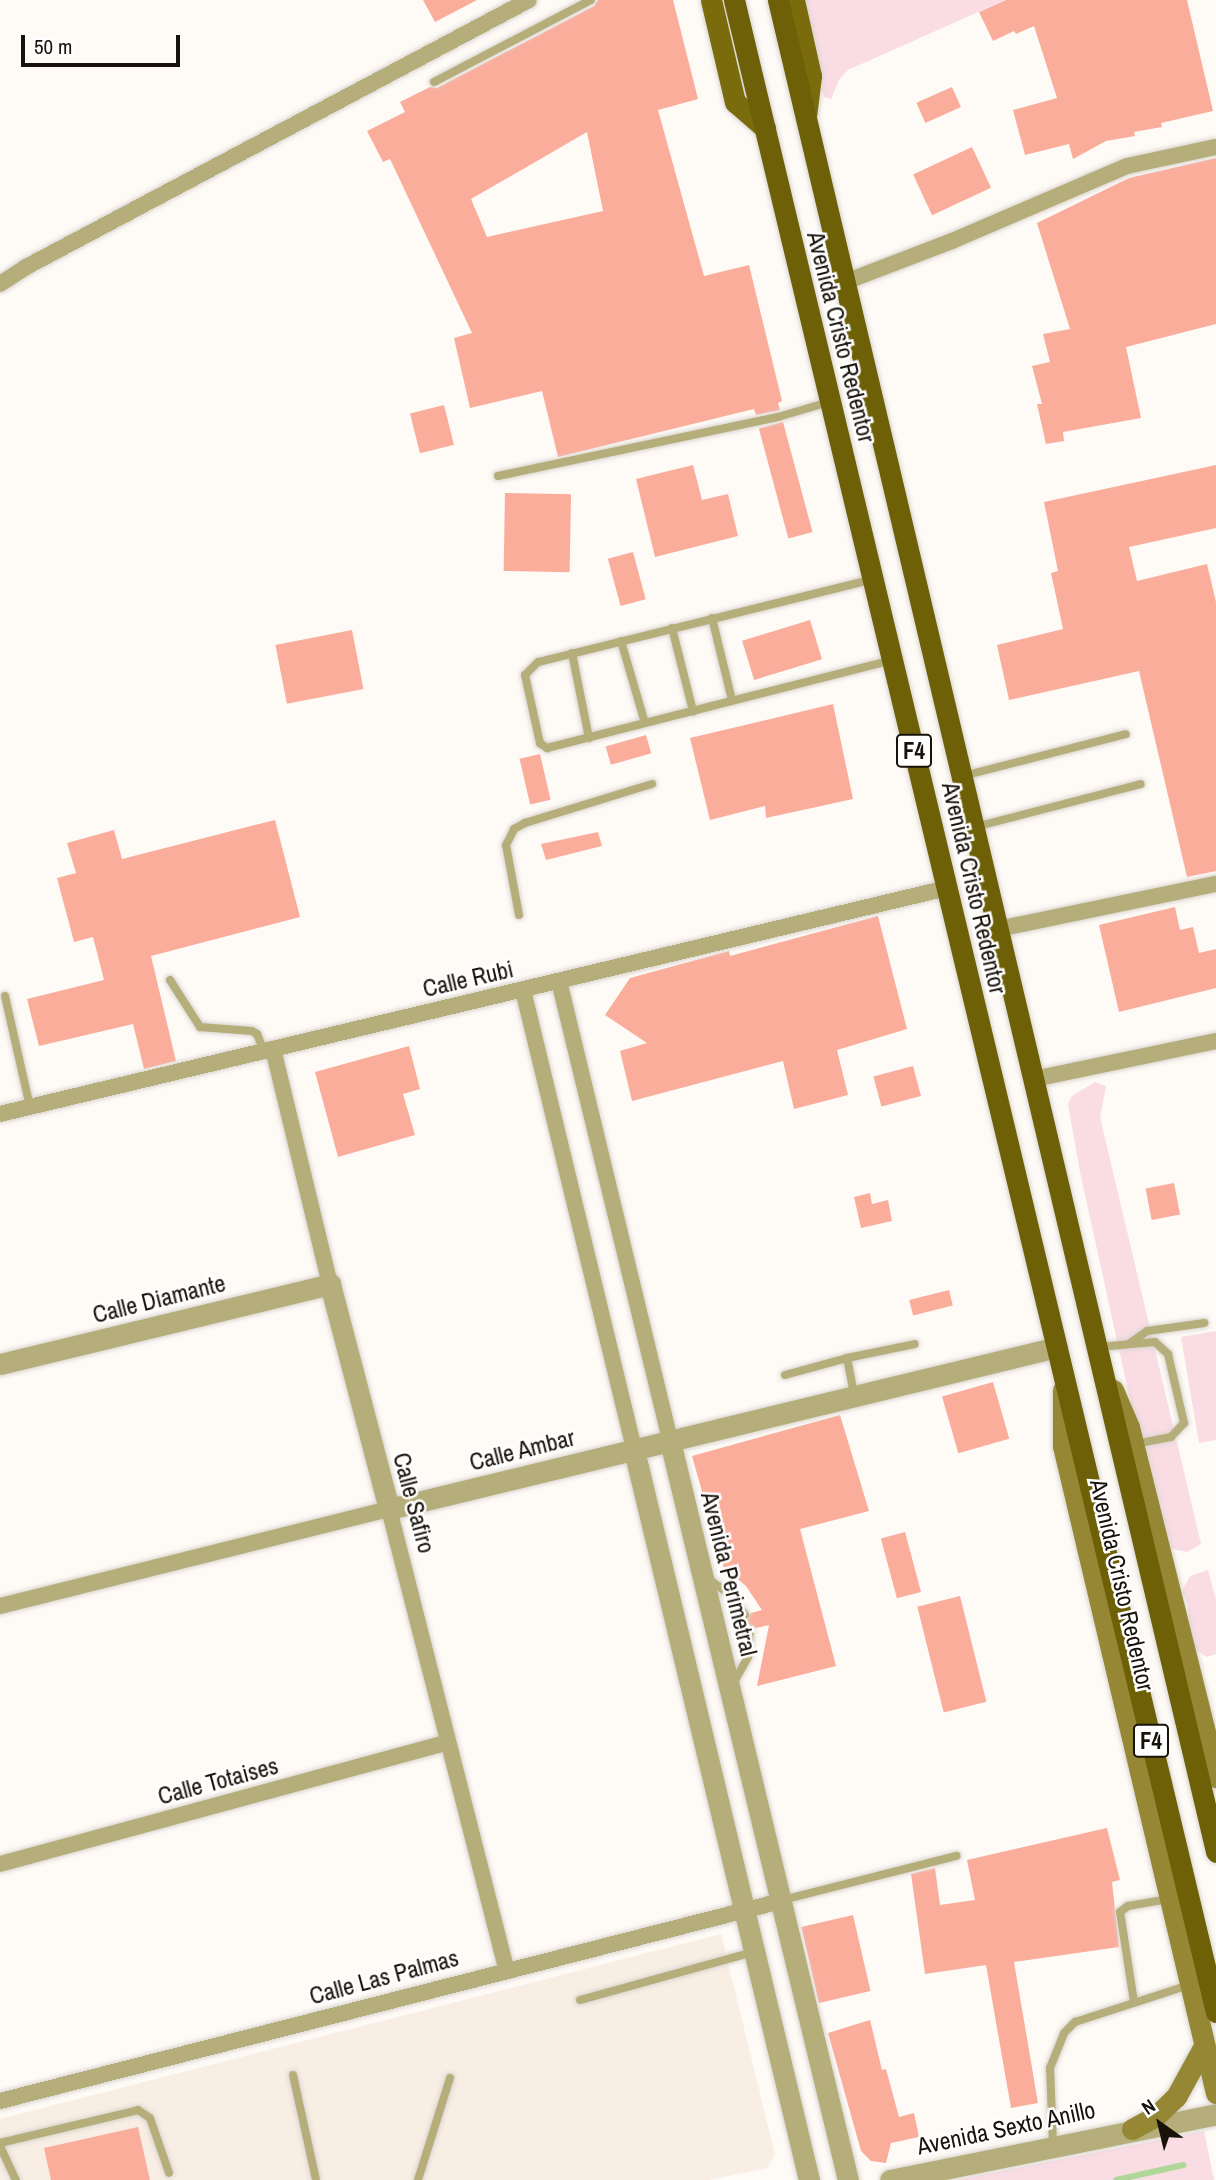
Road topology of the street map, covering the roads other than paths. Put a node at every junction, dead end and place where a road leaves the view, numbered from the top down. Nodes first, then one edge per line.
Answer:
1 (529, 0) edge
2 (592, 0) edge
3 (711, 0) edge
4 (734, 0) edge
5 (778, 0) edge
6 (794, 0) edge
7 (434, 82) dead end
8 (805, 116) junction
9 (765, 128) junction
10 (1216, 147) edge
11 (845, 282) junction
12 (0, 285) edge
13 (830, 402) junction
14 (498, 477) dead end
15 (873, 580) junction
16 (712, 618) junction
17 (672, 628) junction
18 (621, 641) junction
19 (572, 653) junction
20 (892, 660) junction
21 (732, 701) junction
22 (693, 710) junction
23 (645, 723) junction
24 (1126, 734) dead end
25 (589, 738) junction
26 (962, 776) junction
27 (1141, 783) dead end
28 (652, 784) dead end
29 (974, 827) junction
30 (1216, 884) edge
31 (947, 888) junction
32 (519, 915) dead end
33 (998, 929) junction
34 (170, 980) dead end
35 (559, 981) junction
36 (523, 990) junction
37 (5, 996) dead end
38 (1216, 1041) edge
39 (269, 1050) junction
40 (1034, 1079) junction
41 (30, 1107) junction
42 (0, 1114) edge
43 (330, 1284) junction
44 (1204, 1324) dead end
45 (915, 1344) dead end
46 (1128, 1344) junction
47 (1057, 1347) junction
48 (1098, 1353) junction
49 (847, 1359) junction
50 (0, 1364) edge
51 (1063, 1374) junction
52 (785, 1375) dead end
53 (855, 1396) junction
54 (670, 1441) junction
55 (634, 1450) junction
56 (1128, 1451) junction
57 (389, 1509) junction
58 (702, 1574) junction
59 (0, 1606) edge
60 (745, 1615) dead end
61 (750, 1630) dead end
62 (730, 1689) junction
63 (448, 1742) junction
64 (1216, 1777) edge
65 (1216, 1852) edge
66 (956, 1856) dead end
67 (0, 1864) edge
68 (1169, 1899) junction
69 (781, 1901) junction
70 (744, 1909) junction
71 (754, 1952) junction
72 (506, 1969) junction
73 (1189, 1985) junction
74 (580, 2000) dead end
75 (1134, 2002) junction
76 (1216, 2012) edge
77 (1210, 2052) edge
78 (293, 2075) dead end
79 (450, 2078) dead end
80 (1216, 2093) edge
81 (0, 2101) edge
82 (1216, 2114) edge
83 (1132, 2129) junction
84 (0, 2145) edge
85 (1053, 2145) junction
86 (169, 2173) dead end
87 (16, 2180) edge
88 (316, 2180) edge
89 (418, 2180) edge
90 (809, 2180) edge
91 (848, 2180) edge
92 (890, 2180) edge

1 - 12 street
2 - 7 lane
3 - 9 main road
4 - 9 highway, Avenida Cristo Redentor / F4
5 - 8 highway, Avenida Cristo Redentor / F4
6 - 8 main road, Avenida Cristo Redentor
8 - 11 highway, Avenida Cristo Redentor / F4
9 - 13 highway, Avenida Cristo Redentor / F4
10 - 11 street
11 - 26 highway, Avenida Cristo Redentor / F4
13 - 14 lane
13 - 15 highway, Avenida Cristo Redentor / F4
15 - 16 lane
15 - 20 highway, Avenida Cristo Redentor / F4
16 - 17 lane
16 - 21 lane
17 - 18 lane
17 - 22 lane
18 - 19 lane
18 - 23 lane
19 - 25 lane
19 - 25 lane
20 - 21 lane
20 - 31 highway, Avenida Cristo Redentor / F4
21 - 22 lane
22 - 23 lane
23 - 25 lane
24 - 26 lane
26 - 29 highway, Avenida Cristo Redentor / F4
27 - 29 lane
28 - 32 lane
29 - 33 highway, Avenida Cristo Redentor / F4
30 - 33 street
31 - 35 street, Calle Rubi
31 - 47 highway, Avenida Cristo Redentor / F4
33 - 40 highway, Avenida Cristo Redentor / F4
34 - 39 lane
35 - 36 street, Calle Rubi
35 - 54 street, Avenida Perimetral
36 - 39 street, Calle Rubi
36 - 55 street
37 - 41 lane
38 - 40 street
39 - 41 street, Calle Rubi
39 - 43 street, Calle Safiro
40 - 48 highway, Avenida Cristo Redentor / F4
41 - 42 street, Calle Rubi
43 - 50 street, Calle Diamante
43 - 57 street, Calle Safiro
44 - 46 lane
45 - 49 lane
46 - 48 lane
46 - 56 lane
47 - 51 highway, Avenida Cristo Redentor / F4
47 - 53 street, Calle Ambar
48 - 56 highway, Avenida Cristo Redentor / F4
49 - 52 lane
49 - 53 lane
51 - 68 main road, Avenida Cristo Redentor
51 - 76 highway, Avenida Cristo Redentor / F4
53 - 54 street, Calle Ambar
54 - 55 street, Calle Ambar
54 - 58 street, Avenida Perimetral
55 - 57 street, Calle Ambar
55 - 70 street
56 - 64 main road, Avenida Cristo Redentor
56 - 65 highway, Avenida Cristo Redentor / F4
57 - 59 street, Calle Ambar
57 - 63 street, Calle Safiro
58 - 60 lane
58 - 62 street, Avenida Perimetral
61 - 62 lane
62 - 69 street, Avenida Perimetral
63 - 67 street, Calle Totaises
63 - 72 street, Calle Safiro
66 - 69 lane
68 - 73 main road, Avenida Cristo Redentor
68 - 75 lane
69 - 70 street, Calle Las Palmas
69 - 91 street, Avenida Perimetral
70 - 71 street
70 - 72 street, Calle Las Palmas
71 - 74 lane
71 - 90 street
72 - 81 street, Calle Las Palmas
73 - 75 lane
73 - 77 main road, Avenida Cristo Redentor
75 - 85 lane
77 - 80 main road, Avenida Cristo Redentor
77 - 83 main road
78 - 88 lane
79 - 89 lane
82 - 83 street, Avenida Sexto Anillo
83 - 85 street, Avenida Sexto Anillo
84 - 86 lane
84 - 87 lane
85 - 92 street, Avenida Sexto Anillo

